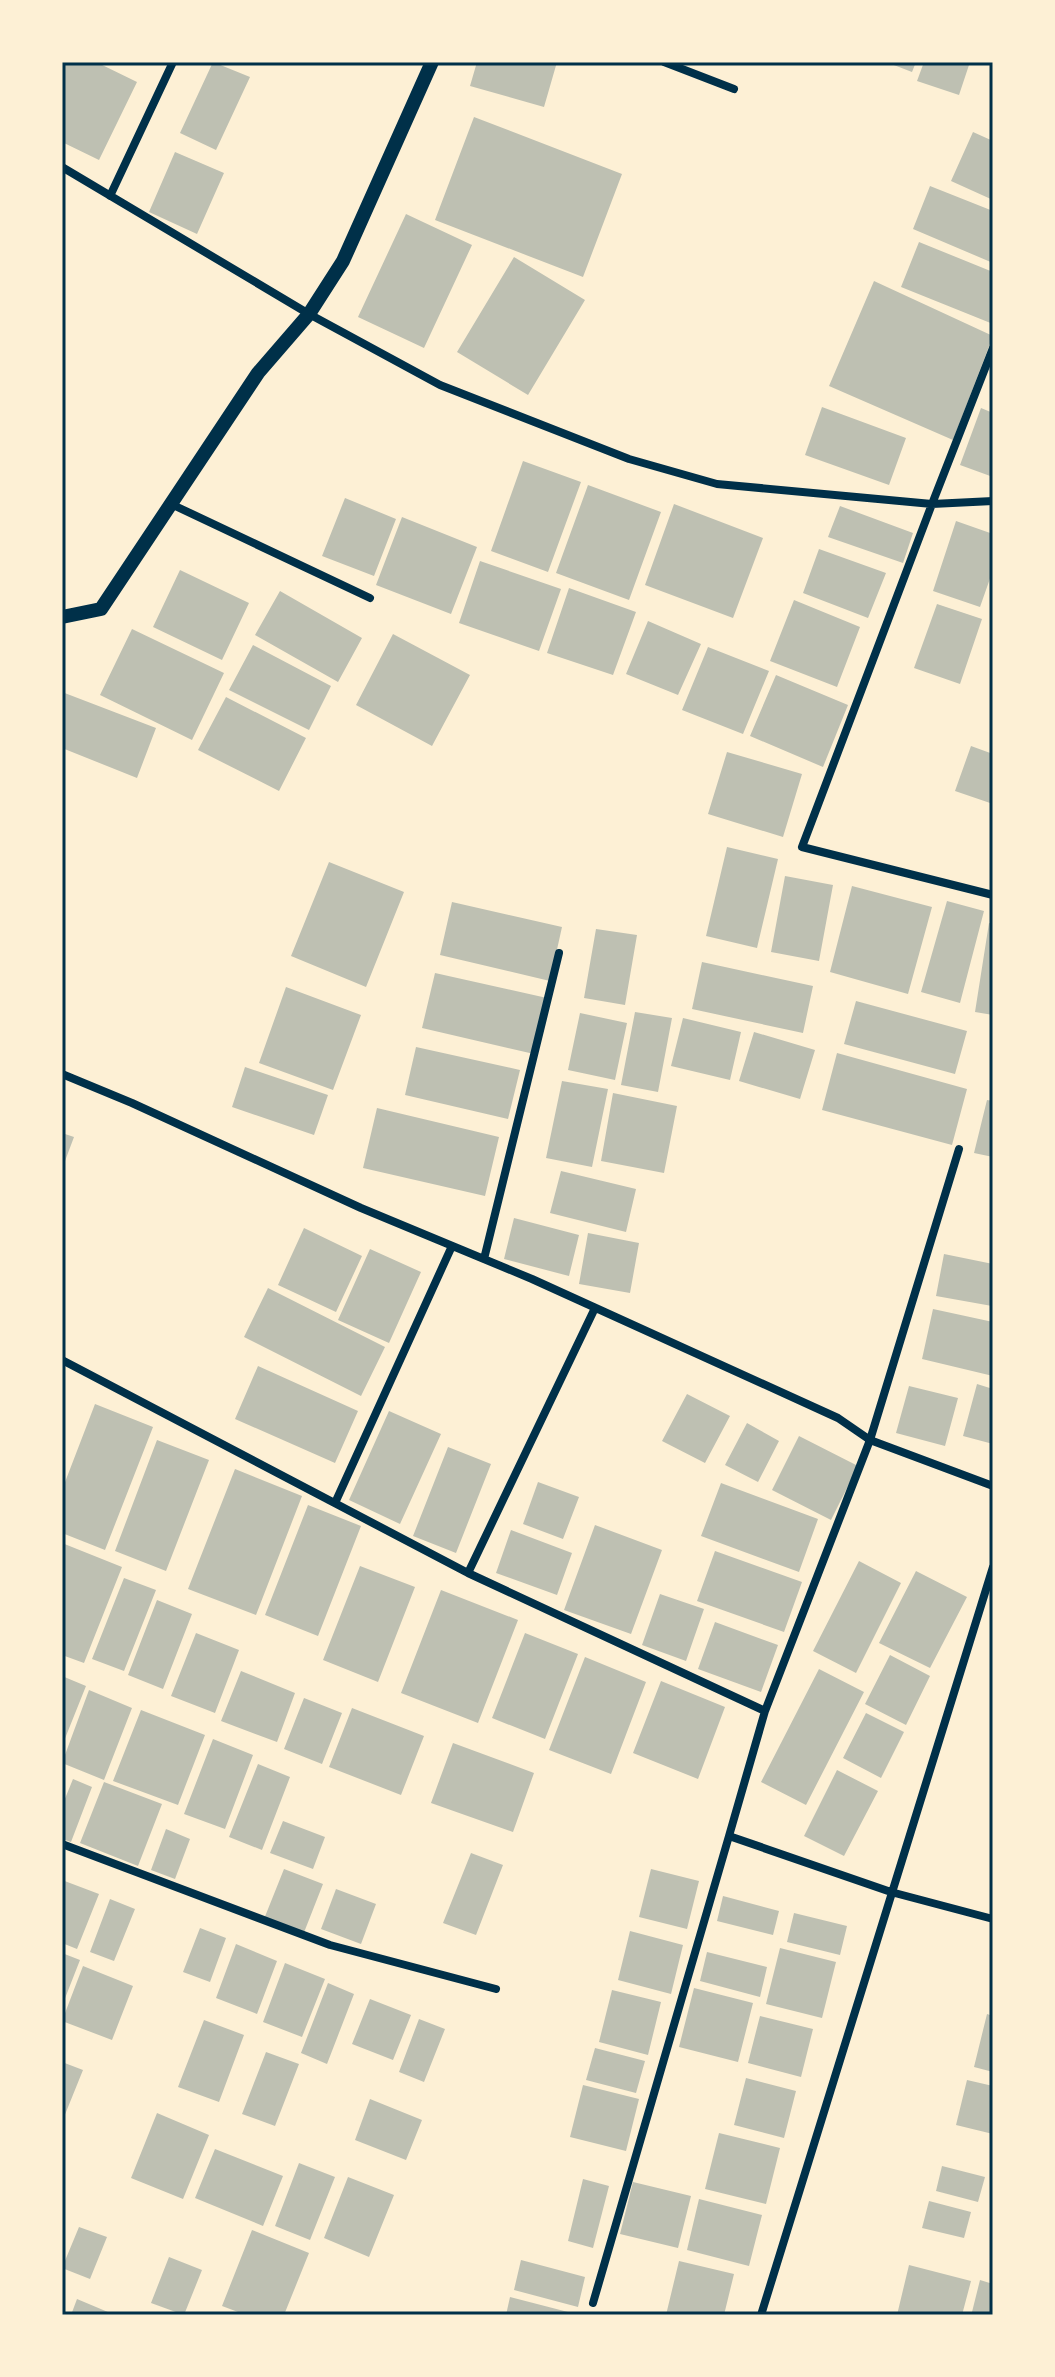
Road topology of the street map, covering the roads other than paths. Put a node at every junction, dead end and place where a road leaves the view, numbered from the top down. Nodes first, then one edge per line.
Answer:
1 (173, 62) edge
2 (432, 62) edge
3 (664, 62) edge
4 (734, 89) dead end
5 (62, 167) edge
6 (110, 196) junction
7 (309, 314) junction
8 (993, 348) edge
9 (993, 501) edge
10 (932, 504) junction
11 (173, 505) junction
12 (370, 598) dead end
13 (62, 617) edge
14 (993, 895) edge
15 (559, 953) dead end
16 (62, 1074) edge
17 (959, 1149) dead end
18 (452, 1246) junction
19 (484, 1259) junction
20 (595, 1308) junction
21 (62, 1360) edge
22 (870, 1440) junction
23 (993, 1486) edge
24 (335, 1503) junction
25 (993, 1567) edge
26 (468, 1573) junction
27 (765, 1711) junction
28 (729, 1836) junction
29 (62, 1844) edge
30 (891, 1892) junction
31 (993, 1919) edge
32 (496, 1989) dead end
33 (593, 2303) dead end
34 (761, 2315) edge

1 - 6 street
2 - 7 street
3 - 4 street
5 - 6 street
6 - 7 street
7 - 10 street
7 - 11 street
8 - 10 street
9 - 10 street
10 - 14 street
11 - 12 street
11 - 13 street
15 - 19 street
16 - 18 street
17 - 22 street
18 - 19 street
18 - 24 street
19 - 20 street
20 - 22 street
20 - 26 street
21 - 24 street
22 - 23 street
22 - 27 street
24 - 26 street
25 - 30 street
26 - 27 street
27 - 28 street
28 - 30 street
28 - 33 street
29 - 32 street
30 - 31 street
30 - 34 street

